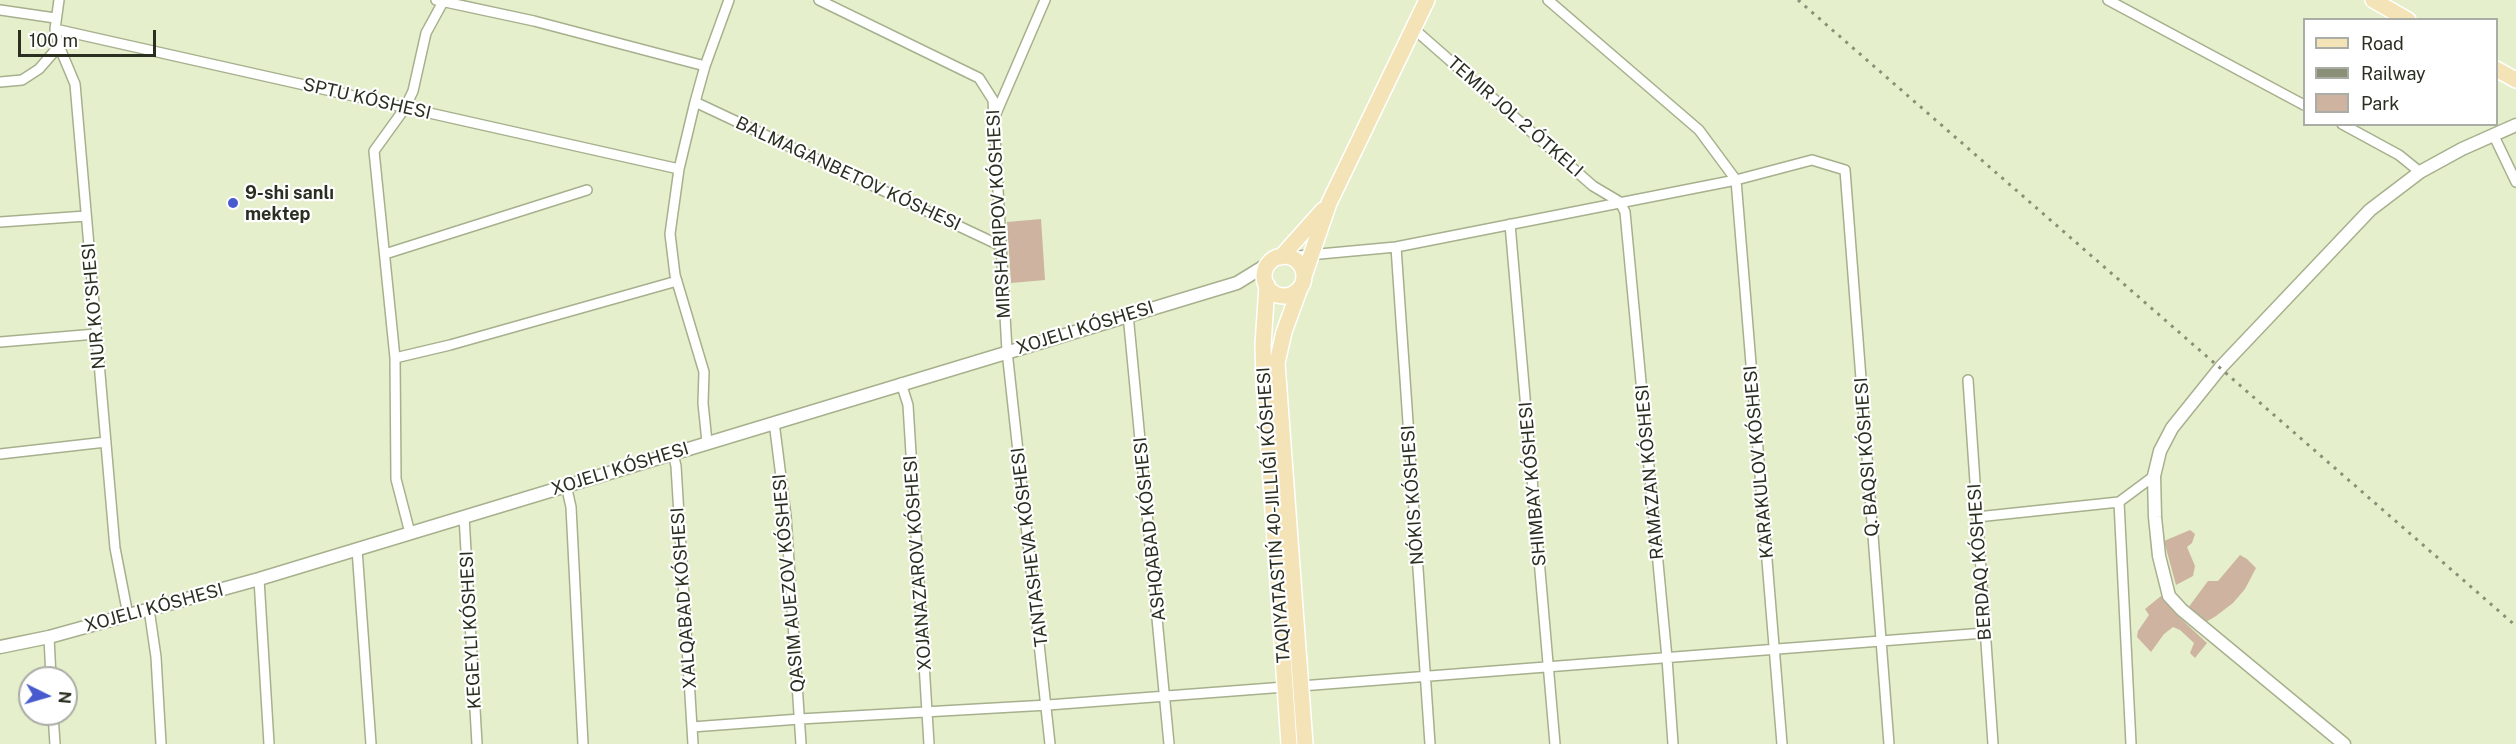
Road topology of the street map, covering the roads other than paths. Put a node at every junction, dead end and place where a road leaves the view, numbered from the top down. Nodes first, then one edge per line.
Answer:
1 (59, 0) edge
2 (441, 0) edge
3 (729, 0) edge
4 (819, 0) edge
5 (1045, 0) edge
6 (1427, 0) edge
7 (1548, 0) edge
8 (2108, 0) edge
9 (2373, 0) edge
10 (0, 9) edge
11 (56, 18) junction
12 (2404, 18) edge
13 (1414, 29) junction
14 (55, 30) junction
15 (58, 46) junction
16 (705, 66) junction
17 (2498, 70) edge
18 (2516, 80) edge
19 (0, 82) edge
20 (695, 102) junction
21 (2303, 104) edge
22 (405, 108) junction
23 (994, 118) junction
24 (2516, 125) edge
25 (2346, 126) edge
26 (2493, 134) junction
27 (679, 169) junction
28 (2420, 172) junction
29 (1736, 180) junction
30 (2516, 182) edge
31 (587, 190) dead end
32 (1620, 202) junction
33 (1329, 203) junction
34 (86, 216) junction
35 (0, 222) edge
36 (1510, 224) junction
37 (1001, 246) junction
38 (1396, 247) junction
39 (385, 254) junction
40 (1311, 255) junction
41 (1280, 259) junction
42 (677, 281) junction
43 (1237, 282) junction
44 (1302, 282) junction
45 (1267, 285) junction
46 (1128, 314) junction
47 (96, 334) junction
48 (0, 342) edge
49 (1006, 351) junction
50 (396, 358) junction
51 (1968, 380) dead end
52 (902, 383) junction
53 (774, 422) junction
54 (106, 442) junction
55 (706, 442) junction
56 (673, 453) junction
57 (0, 454) edge
58 (2154, 476) junction
59 (566, 485) junction
60 (2119, 502) junction
61 (464, 516) junction
62 (1977, 517) junction
63 (410, 533) junction
64 (357, 549) junction
65 (259, 579) junction
66 (149, 609) junction
67 (128, 615) junction
68 (1984, 633) junction
69 (49, 637) junction
70 (1881, 641) junction
71 (0, 647) edge
72 (1774, 650) junction
73 (1667, 658) junction
74 (50, 666) edge
75 (1549, 667) junction
76 (1425, 677) junction
77 (1301, 686) junction
78 (1286, 687) junction
79 (1166, 697) junction
80 (1048, 705) junction
81 (927, 713) junction
82 (800, 719) junction
83 (54, 726) edge
84 (692, 727) junction
85 (55, 744) edge
86 (161, 744) edge
87 (269, 744) edge
88 (371, 744) edge
89 (477, 744) edge
90 (583, 744) edge
91 (693, 744) edge
92 (801, 744) edge
93 (929, 744) edge
94 (1050, 744) edge
95 (1169, 744) edge
96 (1289, 744) edge
97 (1305, 744) edge
98 (1430, 744) edge
99 (1555, 744) edge
100 (1673, 744) edge
101 (1782, 744) edge
102 (1889, 744) edge
103 (1993, 744) edge
104 (2130, 744) edge
105 (2344, 744) edge

1 - 11 street, NUR KO'SHESI
2 - 16 street
2 - 22 street
3 - 16 street
4 - 23 street, MIRSHARIPOV KÓSHESI
5 - 23 street
6 - 13 main road
7 - 29 street
8 - 21 street
9 - 12 main road
10 - 11 street
11 - 14 street, NUR KO'SHESI
13 - 32 street, TEMIR JOL 2 ÓTKELI
13 - 33 main road
14 - 15 street, NUR KO'SHESI
14 - 22 street, SPTU KÓSHESI
15 - 19 street
15 - 34 street, NUR KO'SHESI
16 - 20 street
17 - 18 main road
20 - 27 street
20 - 37 street, BALMAGANBETOV KÓSHESI
22 - 27 street, SPTU KÓSHESI
22 - 39 street
23 - 37 street, MIRSHARIPOV KÓSHESI
24 - 26 street
25 - 28 street
26 - 28 street
26 - 30 street
27 - 42 street
28 - 58 street
29 - 32 street
29 - 70 street
29 - 72 street, KARAKULOV KÓSHESI
31 - 39 street
32 - 36 street
32 - 73 street, RAMAZAN KÓSHESI
33 - 40 main road
33 - 41 main road
34 - 35 street
34 - 47 street, NUR KO'SHESI
36 - 38 street
36 - 75 street
37 - 49 street, MIRSHARIPOV KÓSHESI
38 - 40 street
38 - 76 street, NÓKIS KÓSHESI
39 - 50 street
40 - 41 street
40 - 44 main road
41 - 43 street
41 - 44 main road
41 - 45 main road
42 - 50 street
42 - 55 street
43 - 45 street
43 - 46 street, XOJELI KÓSHESI
44 - 45 main road
44 - 77 main road
45 - 78 main road
46 - 49 street, XOJELI KÓSHESI
46 - 79 street, ASHQABAD KÓSHESI
47 - 48 street
47 - 54 street, NUR KO'SHESI
49 - 52 street, XOJELI KÓSHESI
49 - 80 street, TANTASHEVA KÓSHESI
50 - 63 street
51 - 62 street, BERDAQ KÓSHESI
52 - 53 street, XOJELI KÓSHESI
52 - 81 street, XOJANAZAROV KÓSHESI
53 - 55 street, XOJELI KÓSHESI
53 - 82 street
54 - 57 street
54 - 67 street, NUR KO'SHESI
55 - 56 street, XOJELI KÓSHESI
56 - 59 street, XOJELI KÓSHESI
56 - 84 street, XALQABAD KÓSHESI
58 - 60 street
58 - 105 street
59 - 61 street, XOJELI KÓSHESI
59 - 90 street
60 - 62 street
60 - 104 street
61 - 63 street, XOJELI KÓSHESI
61 - 89 street, KEGEYLI KÓSHESI
62 - 68 street, BERDAQ KÓSHESI
63 - 64 street, XOJELI KÓSHESI
64 - 65 street, XOJELI KÓSHESI
64 - 88 street
65 - 66 street, XOJELI KÓSHESI
65 - 87 street
66 - 67 street, XOJELI KÓSHESI
66 - 86 street
67 - 69 street, XOJELI KÓSHESI
68 - 70 street
68 - 103 street, BERDAQ KÓSHESI
69 - 71 street, XOJELI KÓSHESI
69 - 74 street
70 - 72 street
70 - 102 street
72 - 73 street
72 - 101 street, KARAKULOV KÓSHESI
73 - 75 street
73 - 100 street, RAMAZAN KÓSHESI
75 - 76 street
75 - 99 street
76 - 77 street
76 - 98 street, NÓKIS KÓSHESI
77 - 97 main road
78 - 79 street
78 - 96 main road
79 - 80 street
79 - 95 street, ASHQABAD KÓSHESI
80 - 81 street
80 - 94 street, TANTASHEVA KÓSHESI
81 - 82 street
81 - 93 street, XOJANAZAROV KÓSHESI
82 - 84 street
82 - 92 street
83 - 85 street
84 - 91 street, XALQABAD KÓSHESI

